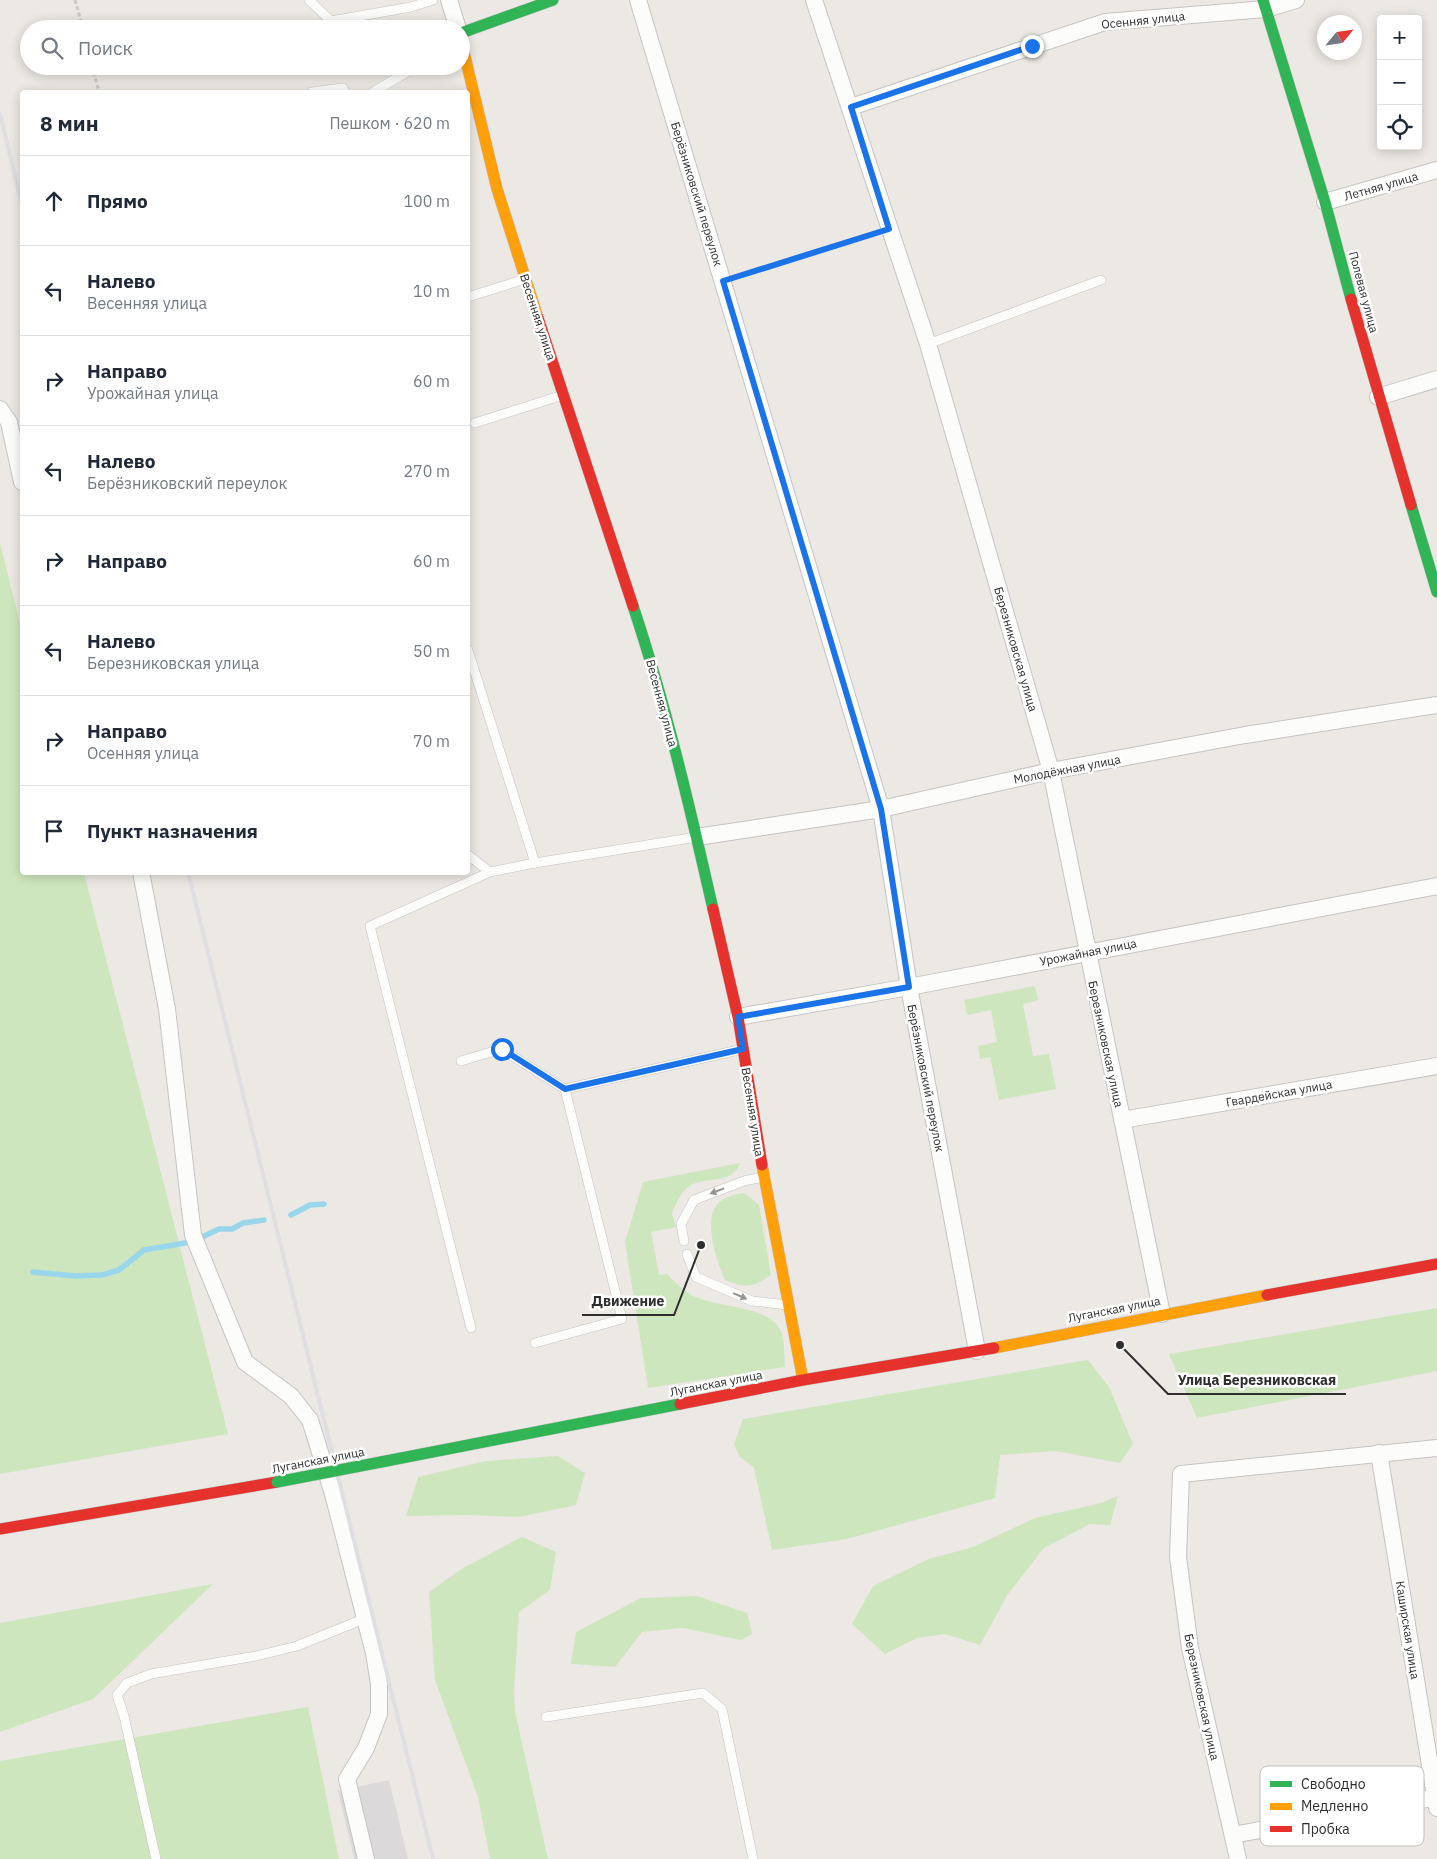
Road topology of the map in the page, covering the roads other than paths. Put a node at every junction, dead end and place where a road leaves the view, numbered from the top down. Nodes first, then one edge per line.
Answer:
1 (309, 0) edge
2 (433, 0) edge
3 (449, 0) edge
4 (552, 0) edge
5 (638, 0) edge
6 (814, 0) edge
7 (1296, 0) edge
8 (1264, 4) edge
9 (330, 20) edge
10 (337, 20) edge
11 (455, 20) edge
12 (470, 30) edge
13 (402, 75) edge
14 (470, 75) edge
15 (328, 90) edge
16 (344, 90) edge
17 (376, 90) edge
18 (851, 107) junction
19 (1437, 170) edge
20 (1325, 202) junction
21 (526, 278) junction
22 (1101, 280) dead end
23 (470, 296) edge
24 (928, 344) junction
25 (1437, 379) edge
26 (563, 395) junction
27 (1378, 397) junction
28 (0, 410) edge
29 (475, 424) dead end
30 (20, 473) edge
31 (1437, 592) edge
32 (470, 656) edge
33 (1437, 705) edge
34 (1051, 771) junction
35 (881, 809) junction
36 (697, 837) junction
37 (470, 857) edge
38 (535, 863) junction
39 (490, 872) junction
40 (142, 875) edge
41 (1437, 886) edge
42 (1086, 952) junction
43 (909, 987) junction
44 (738, 1017) junction
45 (743, 1049) junction
46 (461, 1061) dead end
47 (1437, 1066) edge
48 (565, 1089) junction
49 (1122, 1120) junction
50 (764, 1177) junction
51 (684, 1241) dead end
52 (687, 1254) dead end
53 (1437, 1264) edge
54 (788, 1305) junction
55 (1162, 1314) junction
56 (472, 1328) dead end
57 (535, 1343) dead end
58 (978, 1351) junction
59 (803, 1380) junction
60 (1437, 1448) edge
61 (1379, 1453) junction
62 (0, 1529) edge
63 (366, 1618) junction
64 (546, 1717) dead end
65 (1436, 1801) edge
66 (1260, 1830) edge
67 (1233, 1835) junction
68 (156, 1859) edge
69 (366, 1859) edge
70 (753, 1859) edge
71 (1238, 1859) edge

1 - 9 lane
2 - 10 lane
3 - 11 street
4 - 12 main road
5 - 35 street, Берёзниковский переулок
6 - 18 street, Березниковская улица
7 - 8 street, Осенняя улица
8 - 18 street, Осенняя улица
8 - 20 main road, Полевая улица
13 - 17 lane
14 - 21 main road, Весенняя улица
15 - 16 lane
18 - 24 street, Березниковская улица
19 - 20 street, Летняя улица
20 - 27 main road, Полевая улица
21 - 23 lane
21 - 26 main road, Весенняя улица
22 - 24 lane
24 - 34 street, Березниковская улица
25 - 27 street
26 - 29 lane
26 - 36 main road, Весенняя улица
27 - 31 main road, Полевая улица
28 - 30 street
32 - 38 lane
33 - 34 street, Молодёжная улица
34 - 35 street, Молодёжная улица
34 - 42 street, Березниковская улица
35 - 36 street, Молодёжная улица
35 - 43 street, Берёзниковский переулок
36 - 38 lane
36 - 44 main road, Весенняя улица
37 - 39 lane
38 - 39 lane
39 - 56 lane
40 - 63 street
41 - 42 street, Урожайная улица
42 - 43 street, Урожайная улица
42 - 49 street, Березниковская улица
43 - 44 street, Урожайная улица
43 - 58 street, Берёзниковский переулок
44 - 45 main road, Весенняя улица
45 - 48 lane
45 - 50 main road, Весенняя улица
46 - 48 lane
47 - 49 street, Гвардейская улица
48 - 57 lane
49 - 55 street, Березниковская улица
50 -> 51 lane
50 - 54 main road, Весенняя улица
52 -> 54 lane
53 - 55 main road, Луганская улица
54 - 59 main road, Весенняя улица
55 - 58 main road, Луганская улица
58 - 59 main road, Луганская улица
59 - 62 main road, Луганская улица, bridge
60 - 61 street
61 - 65 street, Каширская улица
61 - 67 street, Березниковская улица
63 - 68 lane
63 - 69 street
64 - 70 lane
66 - 67 street
67 - 71 street, Березниковская улица

